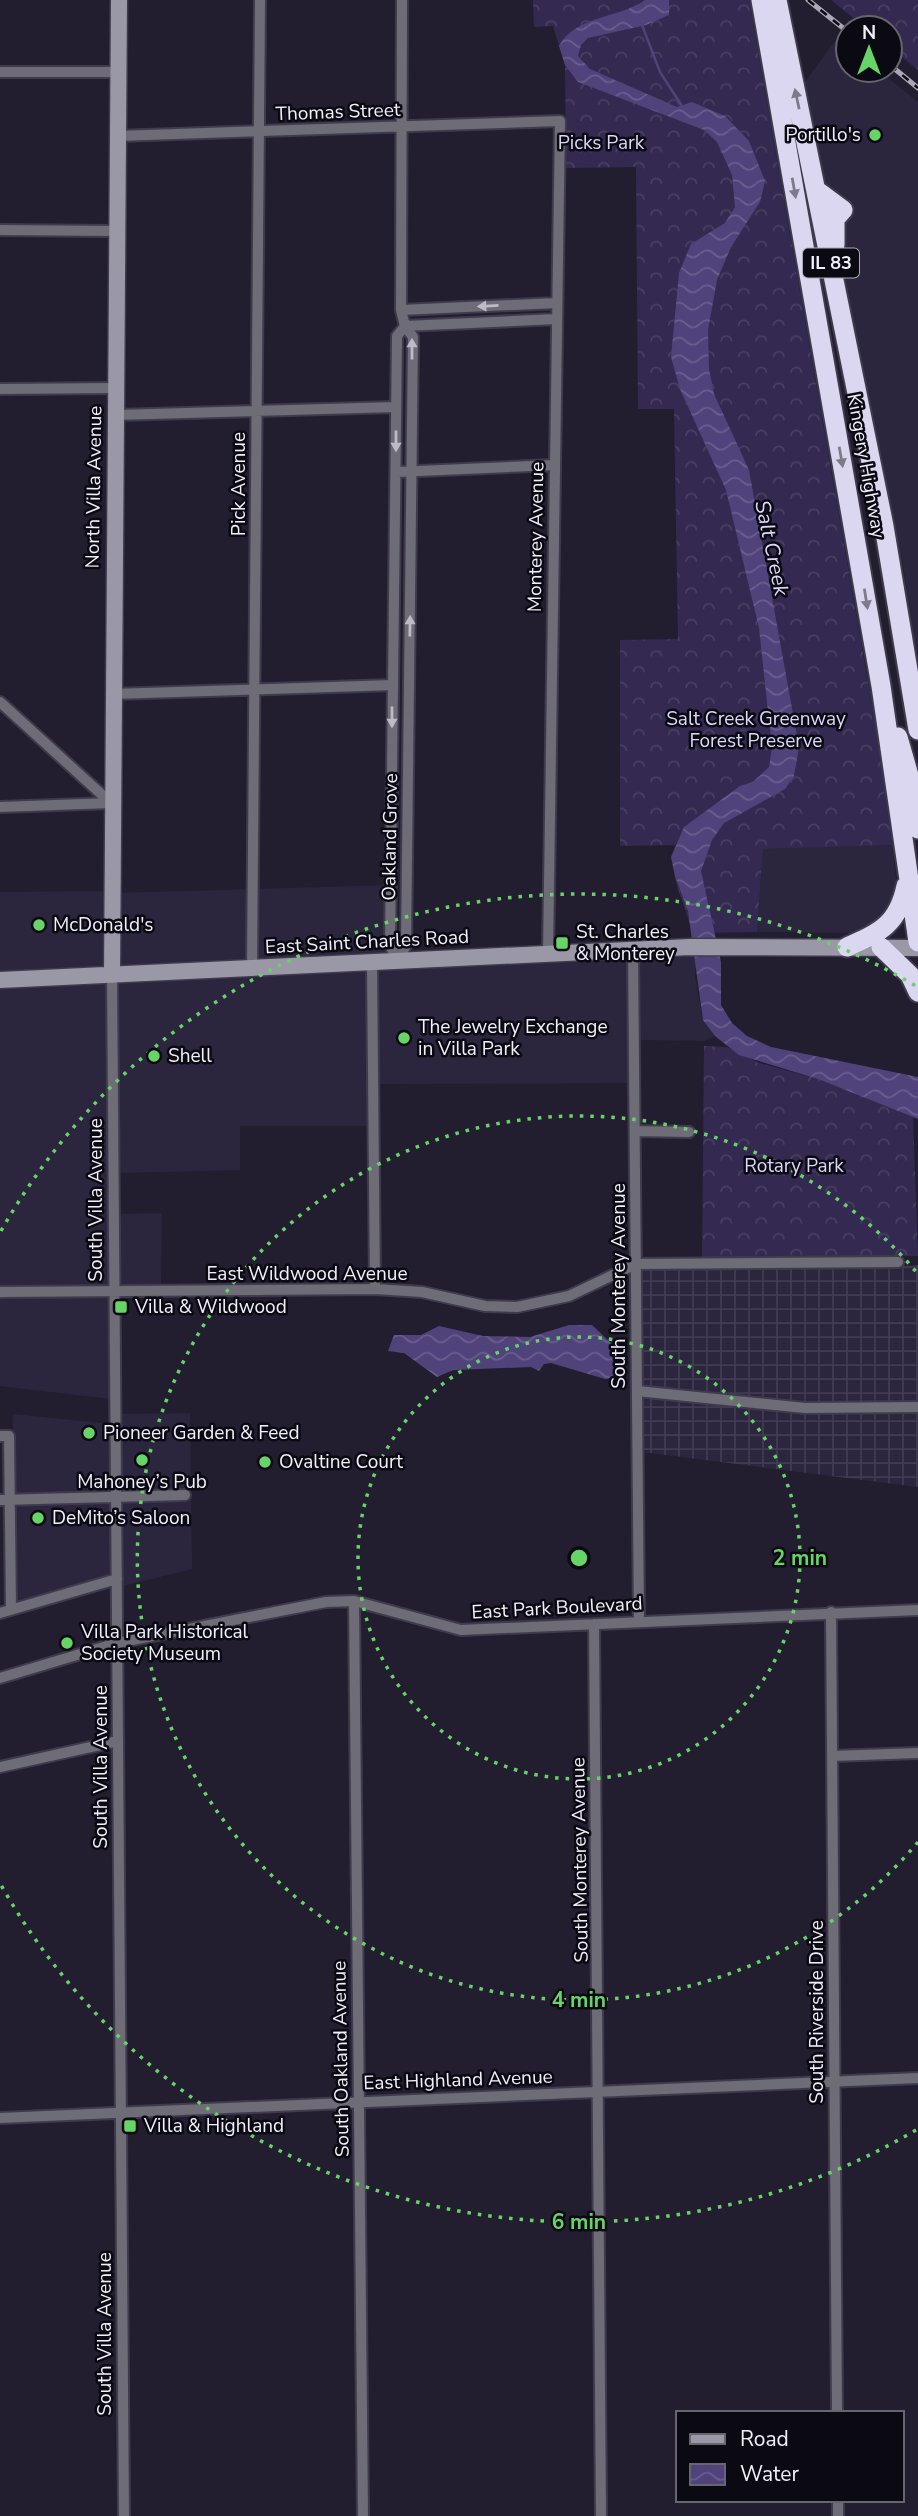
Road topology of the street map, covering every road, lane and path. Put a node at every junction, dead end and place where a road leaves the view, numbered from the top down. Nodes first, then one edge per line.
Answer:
1 (119, 0) edge
2 (260, 0) edge
3 (402, 0) edge
4 (761, 0) edge
5 (777, 0) edge
6 (0, 72) edge
7 (118, 72) junction
8 (560, 121) joint
9 (400, 127) junction
10 (259, 132) junction
11 (117, 136) junction
12 (0, 230) edge
13 (117, 231) junction
14 (556, 303) junction
15 (401, 310) junction
16 (556, 319) junction
17 (405, 326) junction
18 (0, 388) edge
19 (117, 388) junction
20 (396, 407) junction
21 (257, 411) junction
22 (116, 415) junction
23 (554, 465) junction
24 (396, 472) junction
25 (412, 472) junction
26 (393, 685) junction
27 (881, 686) junction
28 (254, 691) junction
29 (112, 694) junction
30 (0, 702) edge
31 (918, 730) edge
32 (111, 803) junction
33 (0, 807) edge
34 (918, 829) edge
35 (909, 872) junction
36 (918, 942) edge
37 (847, 947) junction
38 (881, 947) junction
39 (918, 948) edge
40 (633, 951) junction
41 (548, 954) junction
42 (398, 962) junction
43 (372, 963) junction
44 (252, 968) junction
45 (112, 975) junction
46 (0, 980) edge
47 (918, 992) edge
48 (637, 1131) junction
49 (689, 1132) dead end
50 (898, 1262) dead end
51 (635, 1264) junction
52 (375, 1289) junction
53 (114, 1291) junction
54 (0, 1292) edge
55 (637, 1391) junction
56 (918, 1407) edge
57 (5, 1436) edge
58 (185, 1495) dead end
59 (116, 1498) junction
60 (5, 1500) edge
61 (117, 1579) junction
62 (354, 1601) junction
63 (918, 1610) edge
64 (5, 1611) edge
65 (831, 1612) junction
66 (639, 1622) junction
67 (594, 1624) junction
68 (117, 1643) junction
69 (0, 1678) edge
70 (118, 1741) junction
71 (918, 1754) edge
72 (832, 1756) junction
73 (0, 1767) edge
74 (918, 2078) edge
75 (835, 2080) junction
76 (598, 2091) junction
77 (358, 2102) junction
78 (121, 2113) junction
79 (0, 2119) edge
80 (837, 2411) edge
81 (124, 2516) edge
82 (363, 2516) edge
83 (601, 2516) edge

1 - 7 street, North Villa Avenue
2 - 10 street, Pick Avenue
3 - 9 street, Oakland Grove
4 -> 27 highway, Kingery Highway / IL 83
31 -> 5 highway, Kingery Highway / IL 83
6 - 7 street
7 - 11 street, North Villa Avenue
8 - 9 street, Thomas Street
8 - 14 street, Monterey Avenue
9 - 10 street, Thomas Street
9 - 15 street, Oakland Grove
10 - 11 street, Thomas Street
10 - 21 street, Pick Avenue
11 - 13 street, North Villa Avenue
12 - 13 street
13 - 19 street, North Villa Avenue
14 -> 15 street
14 - 16 street, Monterey Avenue
15 - 17 street, Oakland Grove
16 - 17 street
16 - 23 street, Monterey Avenue
17 - 20 street, Oakland Grove
25 -> 17 street, Oakland Grove
18 - 19 street
19 - 22 street, North Villa Avenue
20 - 21 street
20 -> 24 street, Oakland Grove
21 - 22 street
21 - 28 street, Pick Avenue
22 - 29 street, North Villa Avenue
23 - 25 street
23 - 41 street, Monterey Avenue
24 - 25 street
24 - 26 street, Oakland Grove
42 -> 25 street, Oakland Grove
26 - 28 street
26 -> 42 street, Oakland Grove
27 - 34 highway
27 - 35 highway, Kingery Highway / IL 83
28 - 29 street
28 - 44 street, Pick Avenue
29 - 32 street, North Villa Avenue
30 - 32 street
32 - 33 street
32 - 45 street, North Villa Avenue
35 - 36 highway, Kingery Highway / IL 83
35 - 37 highway
37 - 38 street, East Saint Charles Road
37 - 40 street, East Saint Charles Road
38 - 39 street, East Saint Charles Road
38 - 47 highway
40 - 41 street, East Saint Charles Road
40 - 48 street, South Monterey Avenue
41 - 42 street, East Saint Charles Road
42 - 43 street, East Saint Charles Road
43 - 44 street, East Saint Charles Road
43 - 52 street
44 - 45 street, East Saint Charles Road
45 - 46 street, East Saint Charles Road
45 - 53 street, South Villa Avenue
48 - 49 street
48 - 51 street, South Monterey Avenue
50 - 51 street, East Wildwood Avenue
51 - 52 street, East Wildwood Avenue
51 - 55 street, South Monterey Avenue
52 - 53 street, East Wildwood Avenue
53 - 54 street, East Wildwood Avenue
53 - 59 street, South Villa Avenue
55 - 56 street
55 - 66 street, South Monterey Avenue
57 - 60 street
58 - 59 street
59 - 60 street
59 - 61 street, South Villa Avenue
60 - 64 street
61 - 64 street
61 - 68 street, South Villa Avenue
62 - 67 street, East Park Boulevard
62 - 68 street, East Park Boulevard
62 - 77 street, South Oakland Avenue
63 - 65 street, East Park Boulevard
65 - 66 street, East Park Boulevard
65 - 72 street, South Riverside Drive
66 - 67 street, East Park Boulevard
67 - 76 street, South Monterey Avenue
68 - 69 street, East Park Boulevard
68 - 70 street, South Villa Avenue
70 - 73 street
70 - 78 street, South Villa Avenue
71 - 72 street
72 - 75 street, South Riverside Drive
74 - 75 street, East Highland Avenue
75 - 76 street, East Highland Avenue
75 - 80 street, South Riverside Drive
76 - 77 street, East Highland Avenue
76 - 83 street, South Monterey Avenue
77 - 78 street, East Highland Avenue
77 - 82 street, South Oakland Avenue
78 - 79 street, East Highland Avenue
78 - 81 street, South Villa Avenue

